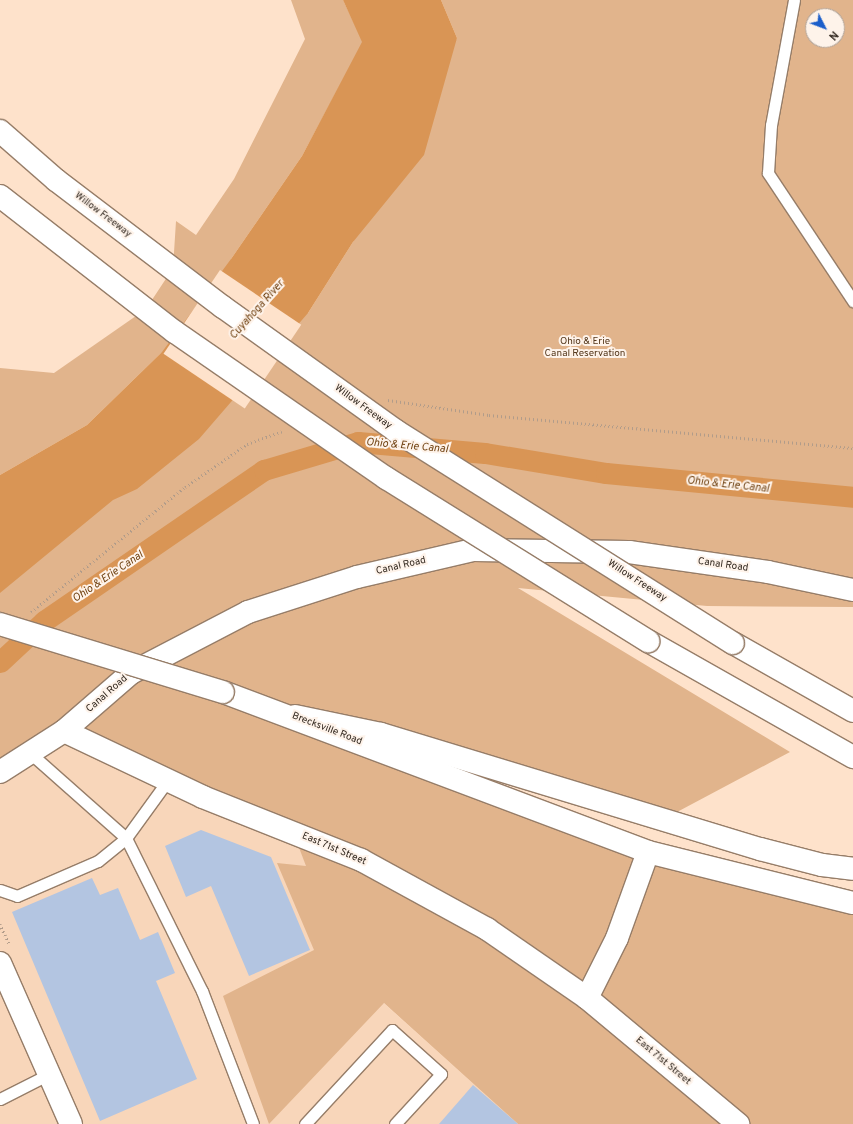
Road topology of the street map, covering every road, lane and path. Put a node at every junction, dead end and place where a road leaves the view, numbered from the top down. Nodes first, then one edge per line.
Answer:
1 (794, 0) edge
2 (0, 131) edge
3 (0, 196) edge
4 (853, 301) edge
5 (853, 590) edge
6 (0, 624) edge
7 (853, 711) edge
8 (295, 716) junction
9 (64, 731) junction
10 (29, 752) junction
11 (853, 757) edge
12 (0, 772) edge
13 (168, 780) junction
14 (126, 838) junction
15 (648, 852) junction
16 (853, 869) edge
17 (0, 890) edge
18 (853, 903) edge
19 (0, 963) edge
20 (588, 998) junction
21 (49, 1074) junction
22 (0, 1099) edge
23 (71, 1124) edge
24 (253, 1124) edge
25 (305, 1124) edge
26 (395, 1124) edge
27 (738, 1124) edge

1 - 4 lane
2 - 7 main road, Willow Freeway, bridge
3 - 11 main road, bridge
5 - 9 main road, Canal Road
6 - 8 main road, Brecksville Road, bridge
8 - 15 main road, Brecksville Road
8 - 16 main road
9 - 10 main road, Canal Road
9 - 13 main road, East 71st Street
10 - 12 main road, Canal Road
10 - 14 lane
13 - 14 lane
13 - 20 main road, East 71st Street
14 - 17 lane
14 - 24 lane
15 - 18 main road, Brecksville Road
15 - 20 main road
19 - 21 main road
20 - 27 main road, East 71st Street
21 - 22 lane
21 - 23 main road
25 - 26 lane

